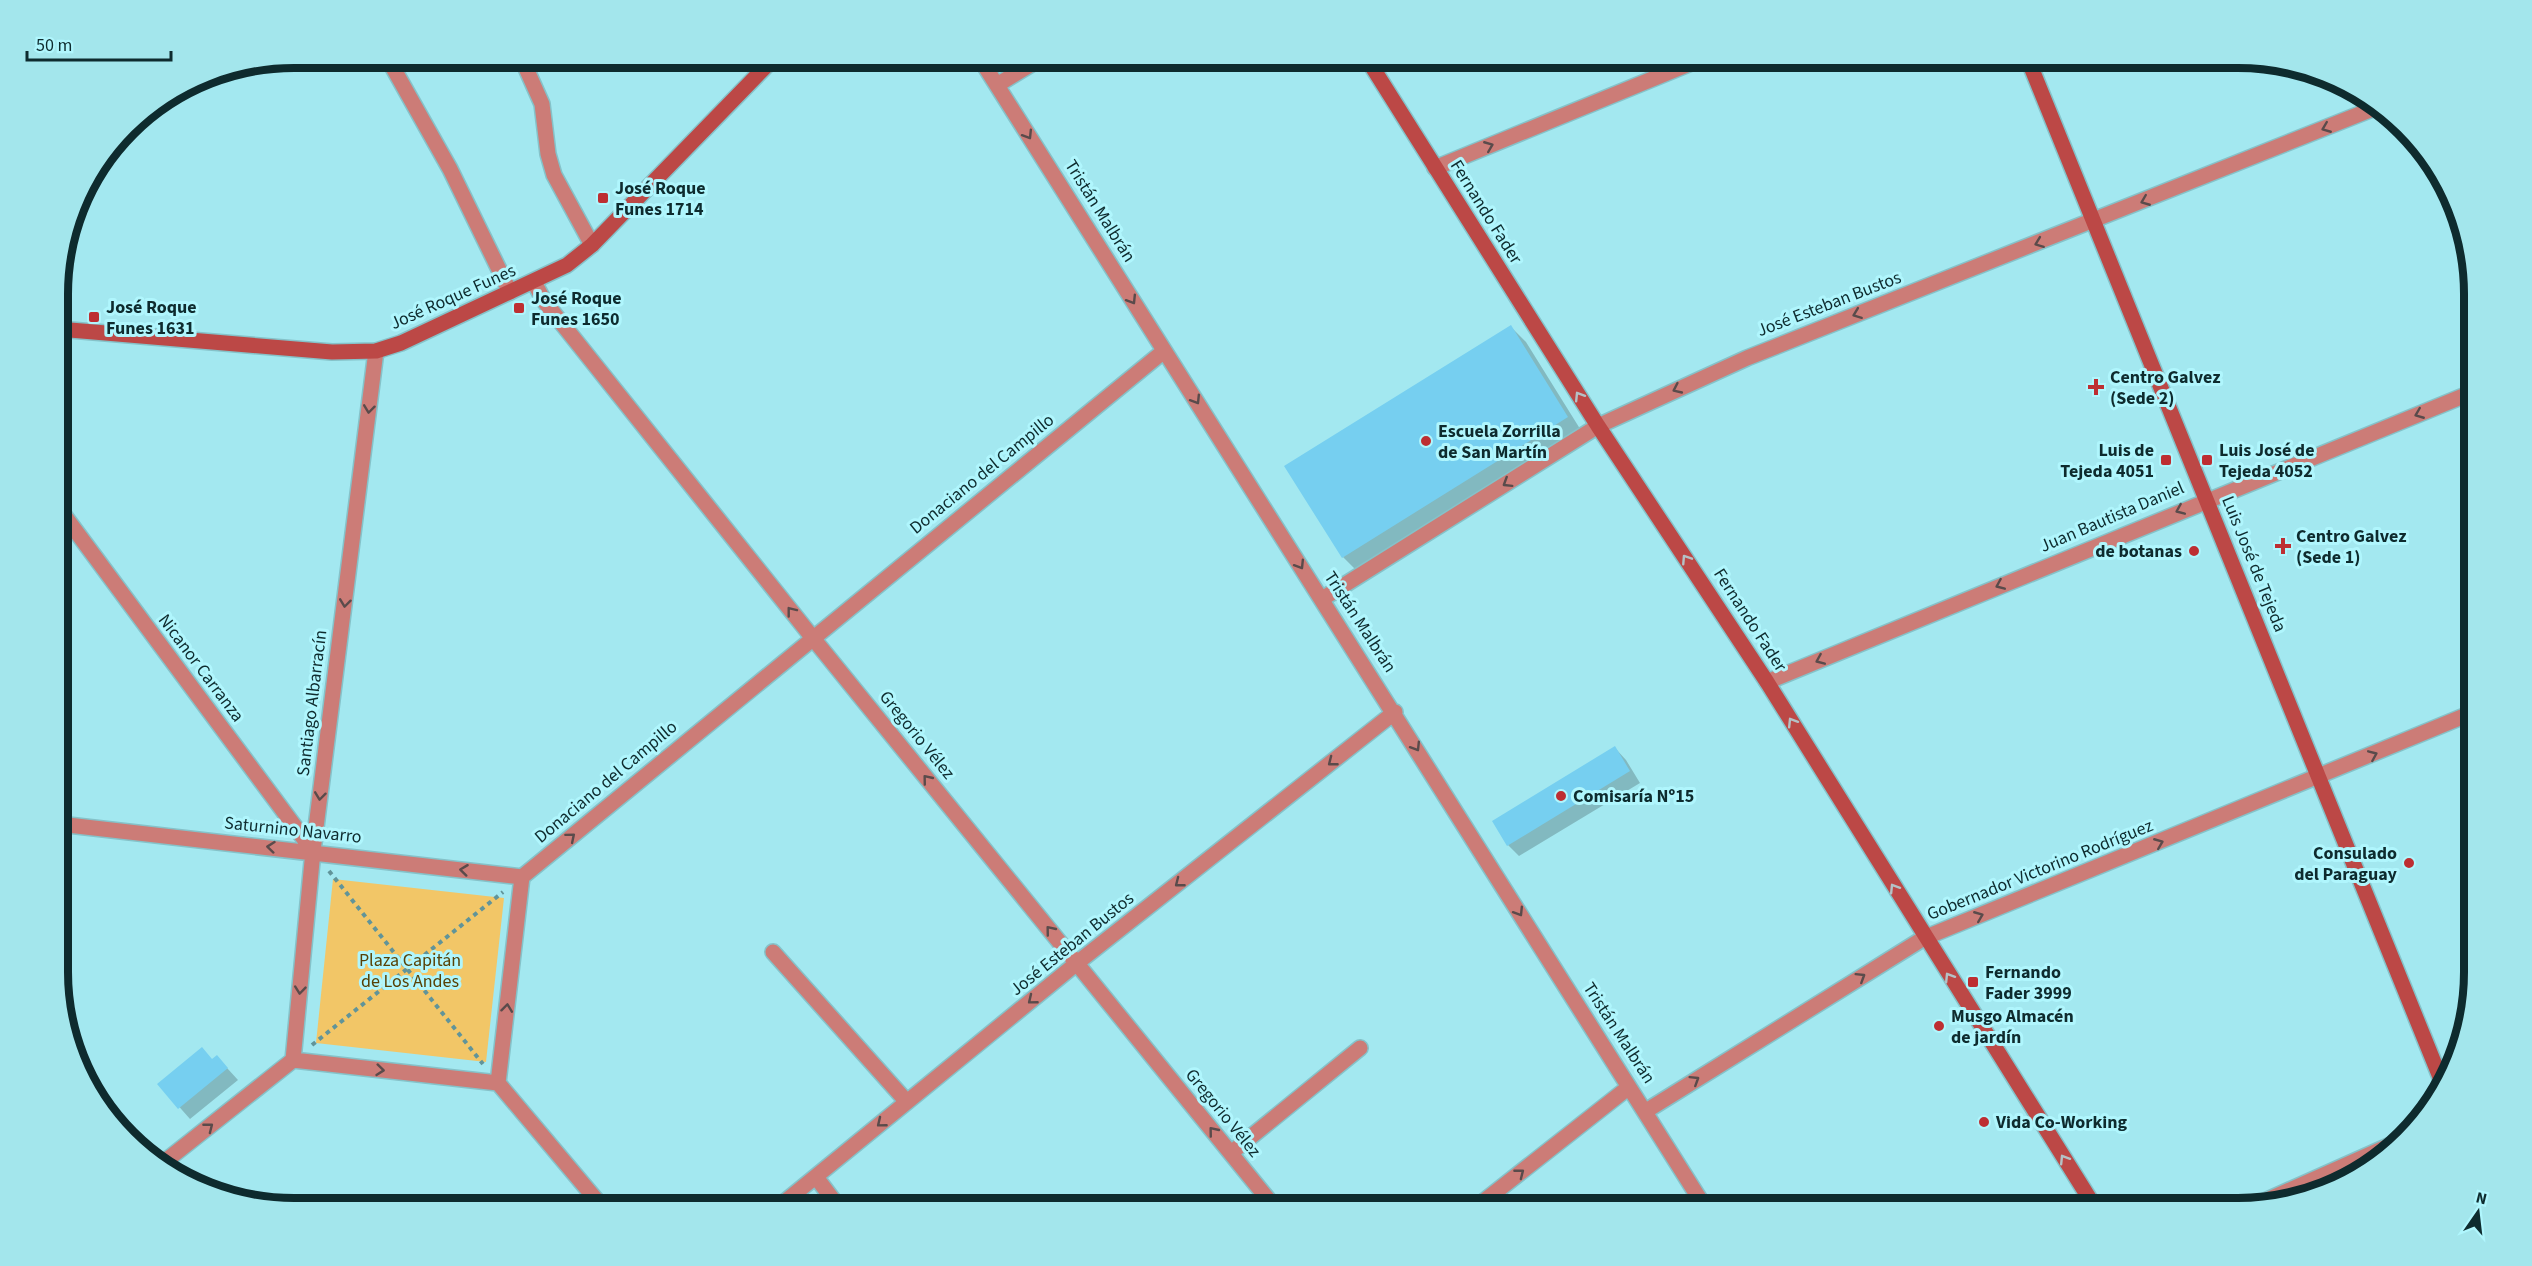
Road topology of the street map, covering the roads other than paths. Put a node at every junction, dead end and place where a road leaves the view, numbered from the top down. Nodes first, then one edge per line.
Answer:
1 (393, 68) edge
2 (526, 68) edge
3 (764, 68) edge
4 (986, 68) edge
5 (1025, 68) edge
6 (1373, 68) edge
7 (1679, 68) edge
8 (2031, 68) edge
9 (997, 85) junction
10 (2370, 110) edge
11 (1435, 168) junction
12 (2093, 222) junction
13 (592, 244) junction
14 (534, 282) junction
15 (510, 292) junction
16 (68, 330) edge
17 (376, 351) junction
18 (1164, 351) junction
19 (2464, 396) edge
20 (1598, 426) junction
21 (2207, 499) junction
22 (68, 520) edge
23 (1322, 599) junction
24 (812, 638) junction
25 (1767, 682) junction
26 (1395, 712) junction
27 (2464, 716) edge
28 (2319, 777) junction
29 (68, 825) edge
30 (313, 851) junction
31 (522, 877) junction
32 (1924, 938) junction
33 (773, 952) dead end
34 (1077, 963) junction
35 (1360, 1048) dead end
36 (293, 1060) junction
37 (2439, 1075) edge
38 (498, 1083) junction
39 (1629, 1087) junction
40 (907, 1102) junction
41 (1646, 1111) junction
42 (2377, 1151) edge
43 (1231, 1153) junction
44 (167, 1160) edge
45 (816, 1177) junction
46 (2279, 1195) edge
47 (595, 1198) edge
48 (790, 1198) edge
49 (832, 1198) edge
50 (1267, 1198) edge
51 (1488, 1198) edge
52 (1699, 1198) edge
53 (2089, 1198) edge

1 - 15 street
2 - 13 street
3 - 13 main road, José Roque Funes
4 - 9 street, Tristán Malbrán
5 - 9 street
6 - 11 main road, Fernando Fader
11 -> 7 street
8 - 12 main road, Luis José de Tejeda
9 -> 18 street, Tristán Malbrán
10 -> 12 street, José Esteban Bustos
20 -> 11 main road, Fernando Fader
12 -> 20 street, José Esteban Bustos
12 - 21 main road, Luis José de Tejeda
13 - 14 main road, José Roque Funes
14 - 15 main road, José Roque Funes
24 -> 14 street, Gregorio Vélez
15 - 17 main road, José Roque Funes
16 - 17 main road, José Roque Funes
17 -> 30 street, Santiago Albarracín
18 -> 23 street, Tristán Malbrán
18 - 24 street, Donaciano del Campillo
19 -> 21 street, Juan Bautista Daniel
20 -> 23 street, José Esteban Bustos
25 -> 20 main road, Fernando Fader
21 -> 25 street, Juan Bautista Daniel
21 - 28 main road, Luis José de Tejeda
22 - 30 street, Nicanor Carranza
23 - 26 street, Tristán Malbrán
31 -> 24 street, Donaciano del Campillo
34 -> 24 street, Gregorio Vélez
32 -> 25 main road, Fernando Fader
26 -> 34 street, José Esteban Bustos
26 -> 39 street, Tristán Malbrán
28 -> 27 street, Gobernador Victorino Rodríguez
32 -> 28 street, Gobernador Victorino Rodríguez
28 - 37 main road, Luis José de Tejeda
30 -> 29 street, Saturnino Navarro
31 -> 30 street, Saturnino Navarro
30 -> 36 street, Santiago Albarracín
38 -> 31 street
41 -> 32 street, Gobernador Victorino Rodríguez
53 -> 32 main road, Fernando Fader
33 - 40 street
34 -> 40 street, José Esteban Bustos
43 -> 34 street, Gregorio Vélez
35 - 43 street
36 -> 38 street
44 -> 36 street
38 - 47 street
39 - 41 street, Tristán Malbrán
51 -> 39 street
40 -> 45 street, José Esteban Bustos
41 - 52 street, Tristán Malbrán
42 - 46 street
43 - 50 street, Gregorio Vélez
45 - 48 street, José Esteban Bustos
45 - 49 street

